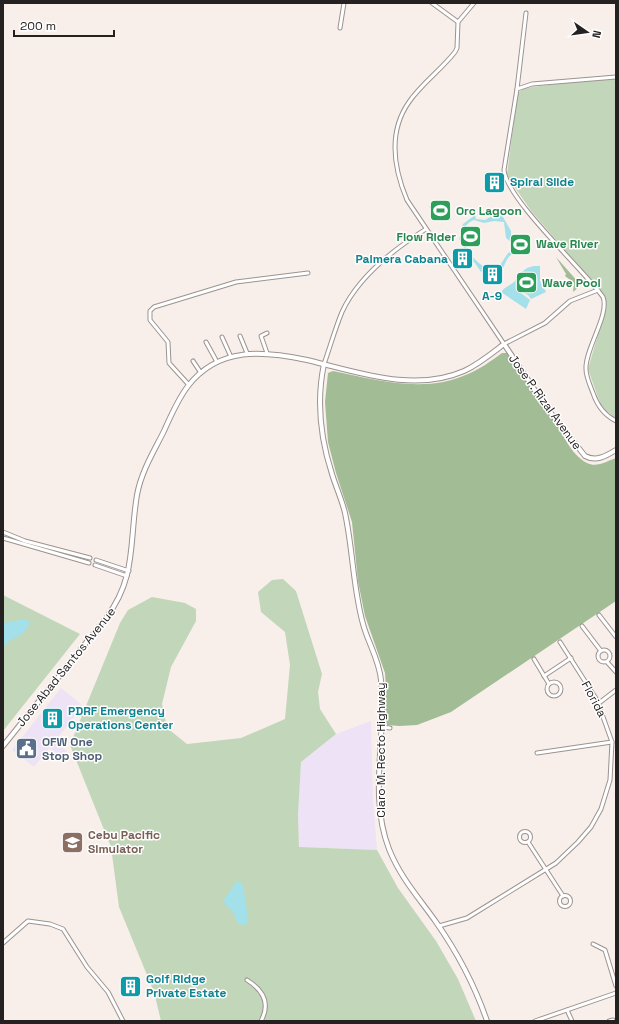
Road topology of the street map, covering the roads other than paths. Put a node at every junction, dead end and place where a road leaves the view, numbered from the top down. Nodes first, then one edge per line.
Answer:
1 (344, 3) edge
2 (432, 3) edge
3 (474, 3) edge
4 (526, 13) dead end
5 (458, 22) junction
6 (340, 28) dead end
7 (616, 77) edge
8 (517, 89) junction
9 (426, 229) junction
10 (308, 273) dead end
11 (598, 290) junction
12 (267, 332) dead end
13 (240, 336) dead end
14 (222, 337) dead end
15 (206, 342) dead end
16 (504, 344) junction
17 (248, 353) junction
18 (267, 353) junction
19 (231, 357) junction
20 (192, 361) dead end
21 (217, 362) junction
22 (324, 364) junction
23 (201, 373) junction
24 (189, 385) junction
25 (616, 421) edge
26 (616, 450) edge
27 (610, 453) junction
28 (616, 455) edge
29 (3, 532) edge
30 (3, 538) edge
31 (90, 558) dead end
32 (96, 560) dead end
33 (88, 563) dead end
34 (95, 565) dead end
35 (129, 571) junction
36 (127, 577) junction
37 (599, 615) dead end
38 (582, 626) dead end
39 (616, 637) edge
40 (560, 642) dead end
41 (601, 651) junction
42 (571, 658) junction
43 (534, 659) dead end
44 (607, 662) junction
45 (616, 672) edge
46 (544, 676) junction
47 (549, 684) junction
48 (616, 690) edge
49 (599, 703) junction
50 (380, 727) junction
51 (390, 728) dead end
52 (612, 742) junction
53 (3, 746) edge
54 (538, 753) dead end
55 (528, 842) dead end
56 (546, 868) junction
57 (563, 896) dead end
58 (439, 926) junction
59 (3, 943) edge
60 (593, 944) dead end
61 (247, 980) dead end
62 (616, 986) edge
63 (616, 993) edge
64 (567, 1010) junction
65 (123, 1021) edge
66 (261, 1021) edge
67 (487, 1021) edge
68 (535, 1021) edge
69 (572, 1021) edge

1 - 6 street
2 - 5 street
3 - 5 street
4 - 8 street
5 - 9 street
7 - 8 street
8 - 11 street
9 - 16 street
9 - 22 street
10 - 24 street
11 - 16 street
11 - 25 street
12 - 18 street
13 - 17 street
14 - 19 street
15 - 21 street
16 - 22 main road, Jose Abad Santos Avenue
16 - 27 main road, Jose P. Rizal Avenue
17 - 18 main road, Jose Abad Santos Avenue
17 - 19 main road, Jose Abad Santos Avenue
18 - 22 main road, Jose Abad Santos Avenue
19 - 21 main road, Jose Abad Santos Avenue
20 - 23 street
21 - 23 main road, Jose Abad Santos Avenue
22 - 50 main road, Claro M. Recto Highway
23 - 24 main road, Jose Abad Santos Avenue
24 - 35 main road, Jose Abad Santos Avenue
26 - 27 main road, Jose P. Rizal Avenue
27 - 28 street
29 - 31 street
30 - 33 street
32 - 35 street
34 - 36 street
35 - 36 main road, Jose Abad Santos Avenue
36 - 53 main road, Jose Abad Santos Avenue
37 - 39 street
38 - 41 street
40 - 42 street, Florida
41 - 44 street
41 - 44 street
42 - 46 street
42 - 49 street, Florida
43 - 46 street
44 - 45 street
46 - 47 street
47 - 47 street
48 - 49 street
49 - 52 street, Florida
50 - 51 street
50 - 58 main road, Claro M. Recto Highway
52 - 54 street
52 - 56 street, Florida
55 - 56 street
56 - 57 street
56 - 58 street, Florida
58 - 67 main road, Claro M. Recto Highway
59 - 65 street
60 - 62 street
61 - 66 street
63 - 64 street
64 - 68 street
64 - 69 street

